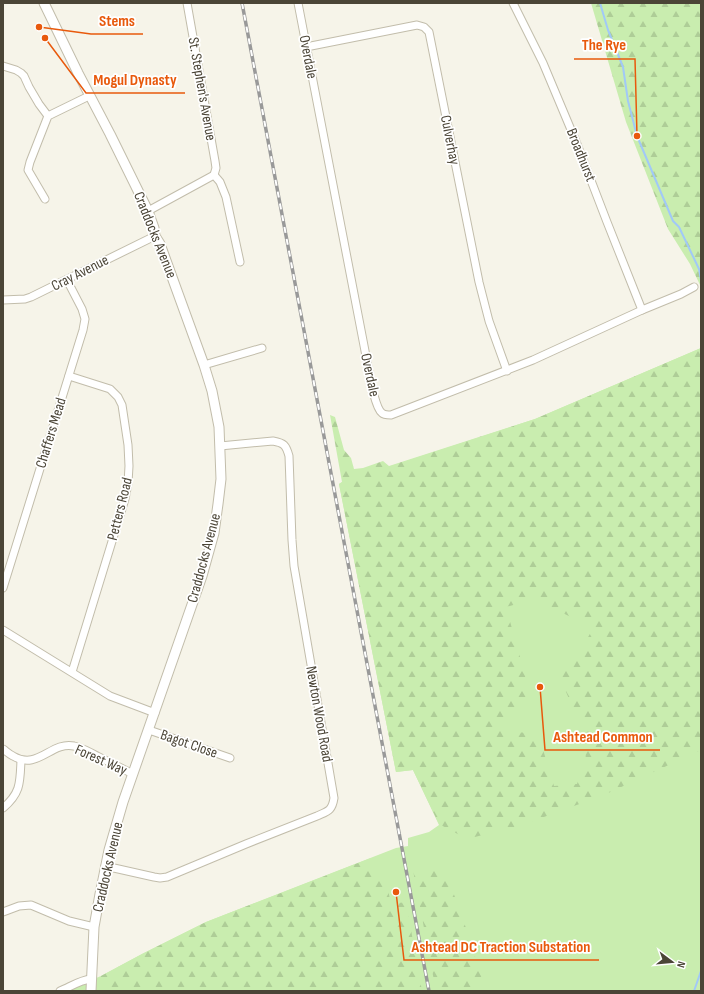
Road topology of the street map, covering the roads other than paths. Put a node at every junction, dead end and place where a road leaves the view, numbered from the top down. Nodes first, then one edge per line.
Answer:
1 (44, 3) edge
2 (187, 3) edge
3 (298, 3) edge
4 (513, 3) edge
5 (306, 47) junction
6 (3, 66) edge
7 (89, 96) junction
8 (48, 116) junction
9 (214, 175) junction
10 (45, 199) dead end
11 (148, 211) junction
12 (155, 236) junction
13 (240, 262) dead end
14 (67, 280) junction
15 (694, 287) dead end
16 (3, 300) edge
17 (642, 310) junction
18 (262, 348) dead end
19 (204, 365) junction
20 (506, 371) junction
21 (68, 376) junction
22 (220, 446) junction
23 (3, 588) edge
24 (3, 630) edge
25 (72, 672) junction
26 (154, 713) junction
27 (149, 730) junction
28 (3, 749) edge
29 (230, 758) dead end
30 (21, 760) junction
31 (133, 774) junction
32 (3, 808) edge
33 (105, 866) junction
34 (3, 912) edge
35 (94, 927) junction
36 (91, 979) junction
37 (60, 991) edge
38 (90, 991) edge

1 - 7 street, Craddocks Avenue
2 - 9 street, St. Stephen's Avenue
3 - 5 street, Overdale
4 - 17 street, Broadhurst
5 - 20 street, Culverhay
5 - 20 street, Overdale
6 - 8 street
7 - 8 street
7 - 11 street, Craddocks Avenue
8 - 10 street
9 - 11 street
9 - 13 street
11 - 12 street, Craddocks Avenue
12 - 14 street, Cray Avenue
12 - 19 street, Craddocks Avenue
14 - 16 street, Cray Avenue
14 - 21 street, Chaffers Mead
15 - 17 street, Overdale
17 - 20 street, Overdale
18 - 19 street
19 - 22 street, Craddocks Avenue
21 - 23 street, Chaffers Mead
21 - 25 street, Petters Road
22 - 26 street, Craddocks Avenue
22 - 33 street, Newton Wood Road
24 - 25 street
25 - 26 street
26 - 27 street, Craddocks Avenue
27 - 29 street, Bagot Close
27 - 31 street, Craddocks Avenue
28 - 30 street
30 - 31 street, Forest Way
30 - 32 street
31 - 33 street, Craddocks Avenue
33 - 35 street, Craddocks Avenue
34 - 35 street
35 - 36 street, Craddocks Avenue
36 - 37 street
36 - 38 street, Craddocks Avenue

